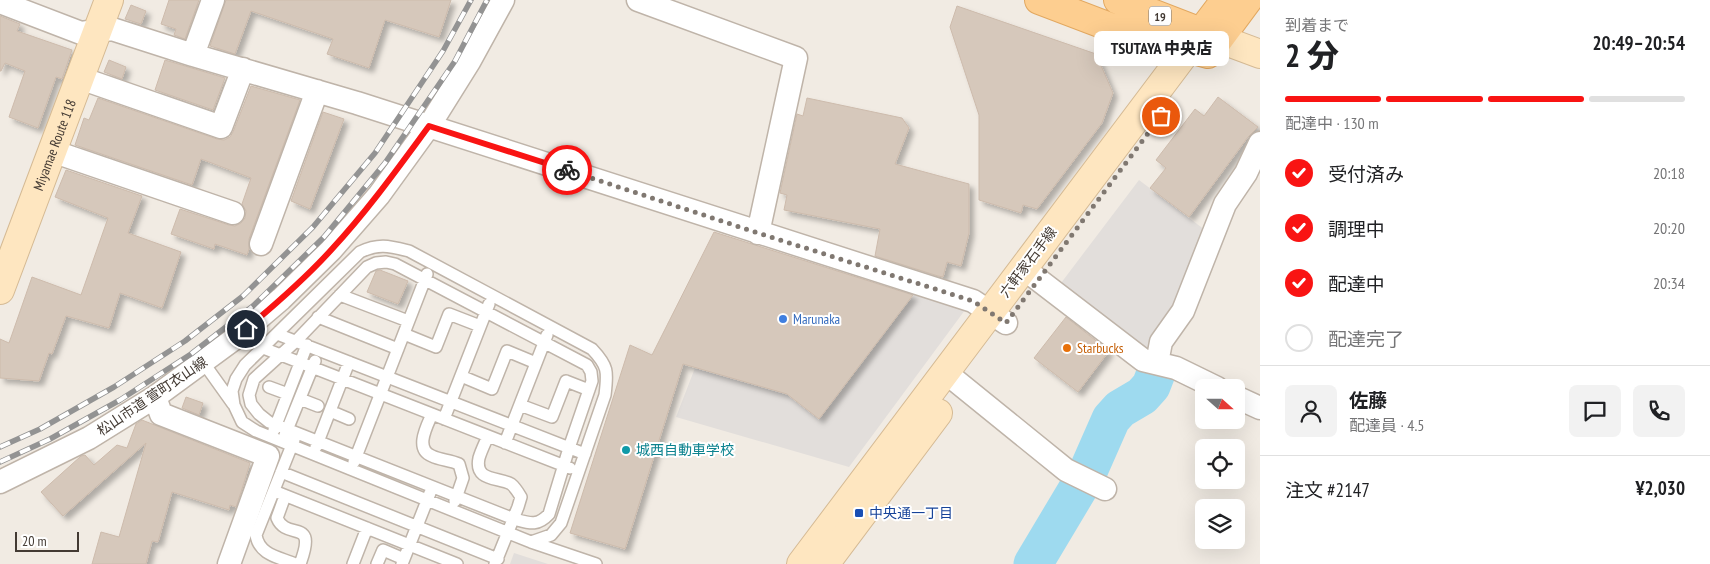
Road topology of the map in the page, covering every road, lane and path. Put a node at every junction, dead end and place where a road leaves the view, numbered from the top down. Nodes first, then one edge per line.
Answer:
1 (109, 0) edge
2 (213, 0) edge
3 (503, 0) edge
4 (638, 0) edge
5 (1039, 0) edge
6 (1118, 0) edge
7 (1225, 0) edge
8 (1248, 0) edge
9 (0, 2) edge
10 (98, 31) junction
11 (1204, 43) junction
12 (1260, 54) edge
13 (193, 55) junction
14 (243, 70) junction
15 (1260, 72) edge
16 (80, 78) junction
17 (318, 92) junction
18 (429, 126) junction
19 (1260, 143) edge
20 (52, 151) junction
21 (233, 213) dead end
22 (758, 233) junction
23 (261, 244) dead end
24 (431, 263) junction
25 (1031, 273) junction
26 (425, 279) junction
27 (0, 290) edge
28 (340, 295) junction
29 (492, 295) junction
30 (486, 310) junction
31 (318, 317) junction
32 (998, 317) junction
33 (408, 321) junction
34 (480, 326) junction
35 (551, 326) junction
36 (277, 334) junction
37 (404, 334) junction
38 (296, 341) junction
39 (545, 342) junction
40 (307, 345) junction
41 (263, 348) junction
42 (398, 349) junction
43 (319, 350) junction
44 (281, 354) junction
45 (203, 362) junction
46 (300, 362) junction
47 (349, 362) junction
48 (536, 363) junction
49 (1157, 363) junction
50 (312, 367) junction
51 (460, 376) junction
52 (387, 377) junction
53 (343, 379) junction
54 (952, 379) junction
55 (1199, 379) edge
56 (269, 387) dead end
57 (589, 390) junction
58 (288, 394) junction
59 (380, 394) junction
60 (155, 397) junction
61 (300, 399) junction
62 (1245, 401) edge
63 (450, 402) junction
64 (234, 405) junction
65 (520, 405) junction
66 (318, 406) dead end
67 (1260, 408) edge
68 (330, 411) junction
69 (432, 414) junction
70 (349, 419) dead end
71 (444, 419) junction
72 (276, 424) junction
73 (512, 426) junction
74 (292, 431) junction
75 (488, 436) junction
76 (271, 437) junction
77 (318, 440) junction
78 (287, 443) junction
79 (505, 443) junction
80 (569, 448) junction
81 (313, 454) junction
82 (585, 454) junction
83 (356, 455) junction
84 (563, 466) junction
85 (351, 469) junction
86 (281, 472) junction
87 (579, 472) junction
88 (0, 482) edge
89 (433, 486) junction
90 (1105, 489) dead end
91 (279, 494) junction
92 (457, 496) junction
93 (427, 500) junction
94 (452, 510) junction
95 (514, 519) junction
96 (417, 527) junction
97 (367, 528) junction
98 (508, 533) junction
99 (531, 542) junction
100 (410, 545) junction
101 (403, 561) edge
102 (497, 562) edge
103 (229, 564) edge
104 (296, 564) edge
105 (300, 564) edge
106 (353, 564) edge
107 (377, 564) edge
108 (457, 564) edge
109 (596, 564) edge
110 (801, 564) edge
111 (825, 564) edge

1 - 10 main road, Miyamae Route 118
2 - 13 street
3 - 18 street, 松山市道 萱町衣山線
4 - 22 street
5 - 11 main road, 19
6 - 11 main road, 19
7 - 11 main road
8 - 11 main road
9 - 10 street
10 - 13 street
10 - 16 main road, Miyamae Route 118
11 - 12 main road
11 - 15 main road
11 - 25 main road, 六軒家石手線
13 - 14 street
14 - 16 street
14 - 17 street
16 - 20 main road, Miyamae Route 118
17 - 18 street
17 - 23 street
18 - 22 street
18 - 45 street, 松山市道 萱町衣山線
19 - 49 street
20 - 21 street
20 - 27 main road, Miyamae Route 118
22 - 32 street
24 - 26 lane
24 - 29 lane
24 - 36 lane
25 - 32 main road, 六軒家石手線
25 - 49 street
26 - 28 lane
26 - 30 lane
26 - 33 lane
28 - 31 lane
28 - 33 lane
29 - 30 lane
29 - 35 lane
30 - 34 lane
30 - 39 lane
31 - 38 lane
31 - 42 lane
32 - 54 main road, 六軒家石手線
33 - 37 lane
34 - 37 lane
34 - 51 lane
35 - 39 lane
35 - 82 lane
36 - 38 lane
36 - 41 lane
37 - 42 lane
38 - 40 lane
38 - 44 lane
39 - 48 lane
39 - 57 lane
40 - 43 lane
40 - 46 lane
41 - 44 lane
41 - 64 lane
42 - 52 lane
43 - 47 lane
43 - 50 lane
44 - 46 lane
44 - 72 lane
45 - 60 street, 松山市道 萱町衣山線
45 - 64 lane
46 - 50 lane
46 - 58 lane
47 - 52 lane
47 - 53 lane
48 - 51 lane
48 - 65 lane
49 - 55 street
50 - 53 lane
50 - 61 lane
51 - 63 lane
52 - 59 lane
52 - 63 lane
53 - 59 lane
53 - 68 lane
54 - 90 street
54 - 110 main road, 六軒家石手線
54 - 111 main road, 六軒家石手線
56 - 58 lane
57 - 65 lane
57 - 80 lane
58 - 72 lane
59 - 69 lane
59 - 83 lane
60 - 88 street, 松山市道 萱町衣山線
60 - 103 street
61 - 66 lane
61 - 74 lane
62 - 67 street
63 - 71 lane
63 - 73 lane
64 - 76 lane
65 - 73 lane
68 - 70 lane
68 - 77 lane
69 - 71 lane
69 - 92 lane
71 - 75 lane
72 - 74 lane
72 - 76 lane
73 - 79 lane
73 - 80 lane
74 - 77 lane
74 - 78 lane
75 - 79 lane
75 - 95 lane
76 - 78 lane
77 - 81 lane
77 - 83 lane
78 - 81 lane
78 - 86 lane
79 - 84 lane
80 - 82 lane
80 - 84 lane
81 - 85 lane
82 - 87 lane
83 - 85 lane
83 - 89 lane
84 - 87 lane
84 - 95 lane
85 - 93 lane
86 - 91 lane
86 - 96 lane
87 - 99 lane
89 - 92 lane
89 - 93 lane
91 - 97 lane
91 - 104 lane
91 - 105 lane
92 - 94 lane
92 - 95 lane
93 - 94 lane
93 - 96 lane
94 - 98 lane
95 - 98 lane
96 - 100 lane
96 - 102 lane
97 - 100 lane
97 - 106 lane
98 - 99 lane
98 - 102 lane
99 - 109 lane
100 - 101 lane
100 - 108 lane
101 - 107 lane

